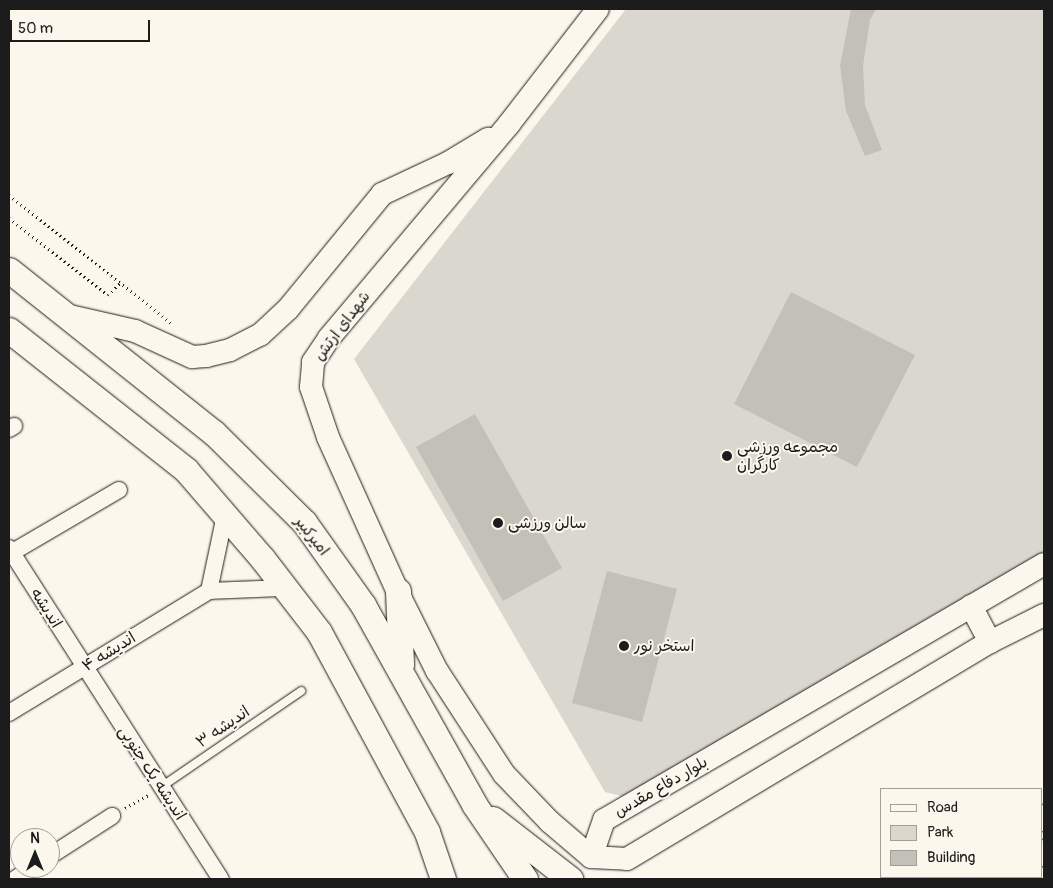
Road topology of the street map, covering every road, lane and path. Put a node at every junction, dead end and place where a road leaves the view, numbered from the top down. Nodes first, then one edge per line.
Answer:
1 (598, 9) edge
2 (510, 124) junction
3 (9, 195) edge
4 (9, 218) edge
5 (9, 270) edge
6 (120, 283) junction
7 (65, 315) junction
8 (179, 329) dead end
9 (9, 330) edge
10 (119, 490) dead end
11 (225, 515) junction
12 (10, 550) edge
13 (1044, 564) edge
14 (285, 588) junction
15 (209, 591) junction
16 (398, 591) junction
17 (971, 606) junction
18 (1044, 615) edge
19 (990, 642) junction
20 (84, 668) junction
21 (402, 674) junction
22 (301, 691) dead end
23 (9, 713) edge
24 (161, 787) junction
25 (474, 804) junction
26 (112, 816) joint
27 (60, 850) edge
28 (591, 857) junction
29 (221, 879) edge
30 (443, 879) edge
31 (525, 879) edge
32 (570, 879) edge

1 - 2 street, شهدای ارتش
2 - 7 street, شهدای ارتش
2 - 16 street, شهدای ارتش
3 - 6 path
4 - 6 path
5 - 7 main road, امیرکبیر
6 - 8 path
7 - 21 main road, امیرکبیر
9 - 11 main road
10 - 12 street
11 - 14 main road
11 - 15 street
12 - 20 street, اندیشه
13 - 17 street, بلوار دفاع مقدس
14 - 15 street
14 - 30 main road
15 - 20 street, اندیشه ۴
16 - 21 main road
16 - 28 street, شهدای ارتش
17 - 19 street
17 - 28 street, بلوار دفاع مقدس
18 - 19 street
19 - 28 street
20 - 23 street, اندیشه ۴
20 - 24 street, اندیشه یک جنوبی
21 - 25 main road, امیرکبیر
22 - 24 lane, اندیشه ۳
24 - 26 path
24 - 29 street, اندیشه یک جنوبی
25 - 31 main road, امیرکبیر
25 - 32 main road
26 - 27 street

